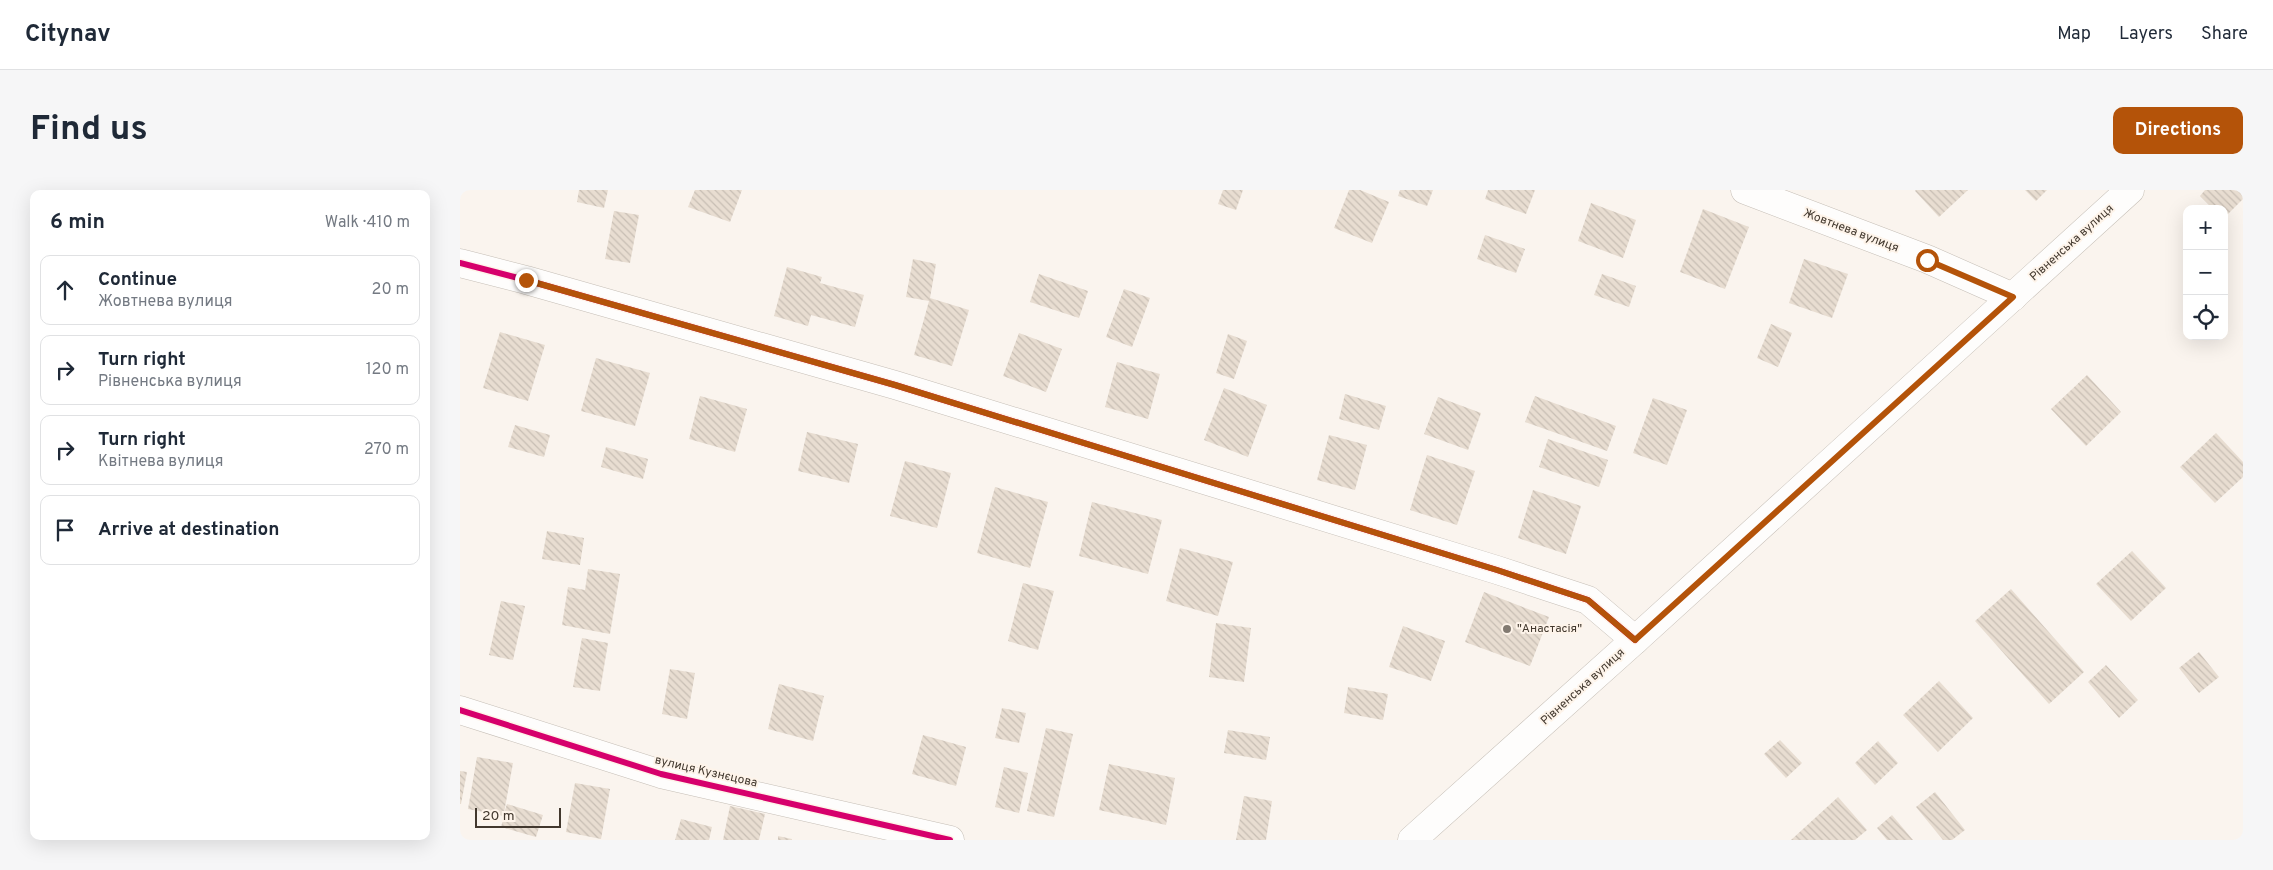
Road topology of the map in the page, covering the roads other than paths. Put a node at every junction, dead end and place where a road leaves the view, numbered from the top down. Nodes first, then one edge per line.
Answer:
1 (1744, 190) edge
2 (2130, 190) edge
3 (460, 264) edge
4 (2013, 297) junction
5 (1635, 640) junction
6 (460, 710) edge
7 (950, 840) edge
8 (1412, 840) edge

1 - 4 street, Жовтнева вулиця
2 - 4 street, Рівненська вулиця
3 - 5 street
4 - 5 street, Рівненська вулиця
5 - 8 street, Рівненська вулиця
6 - 7 street, вулиця Кузнєцова

